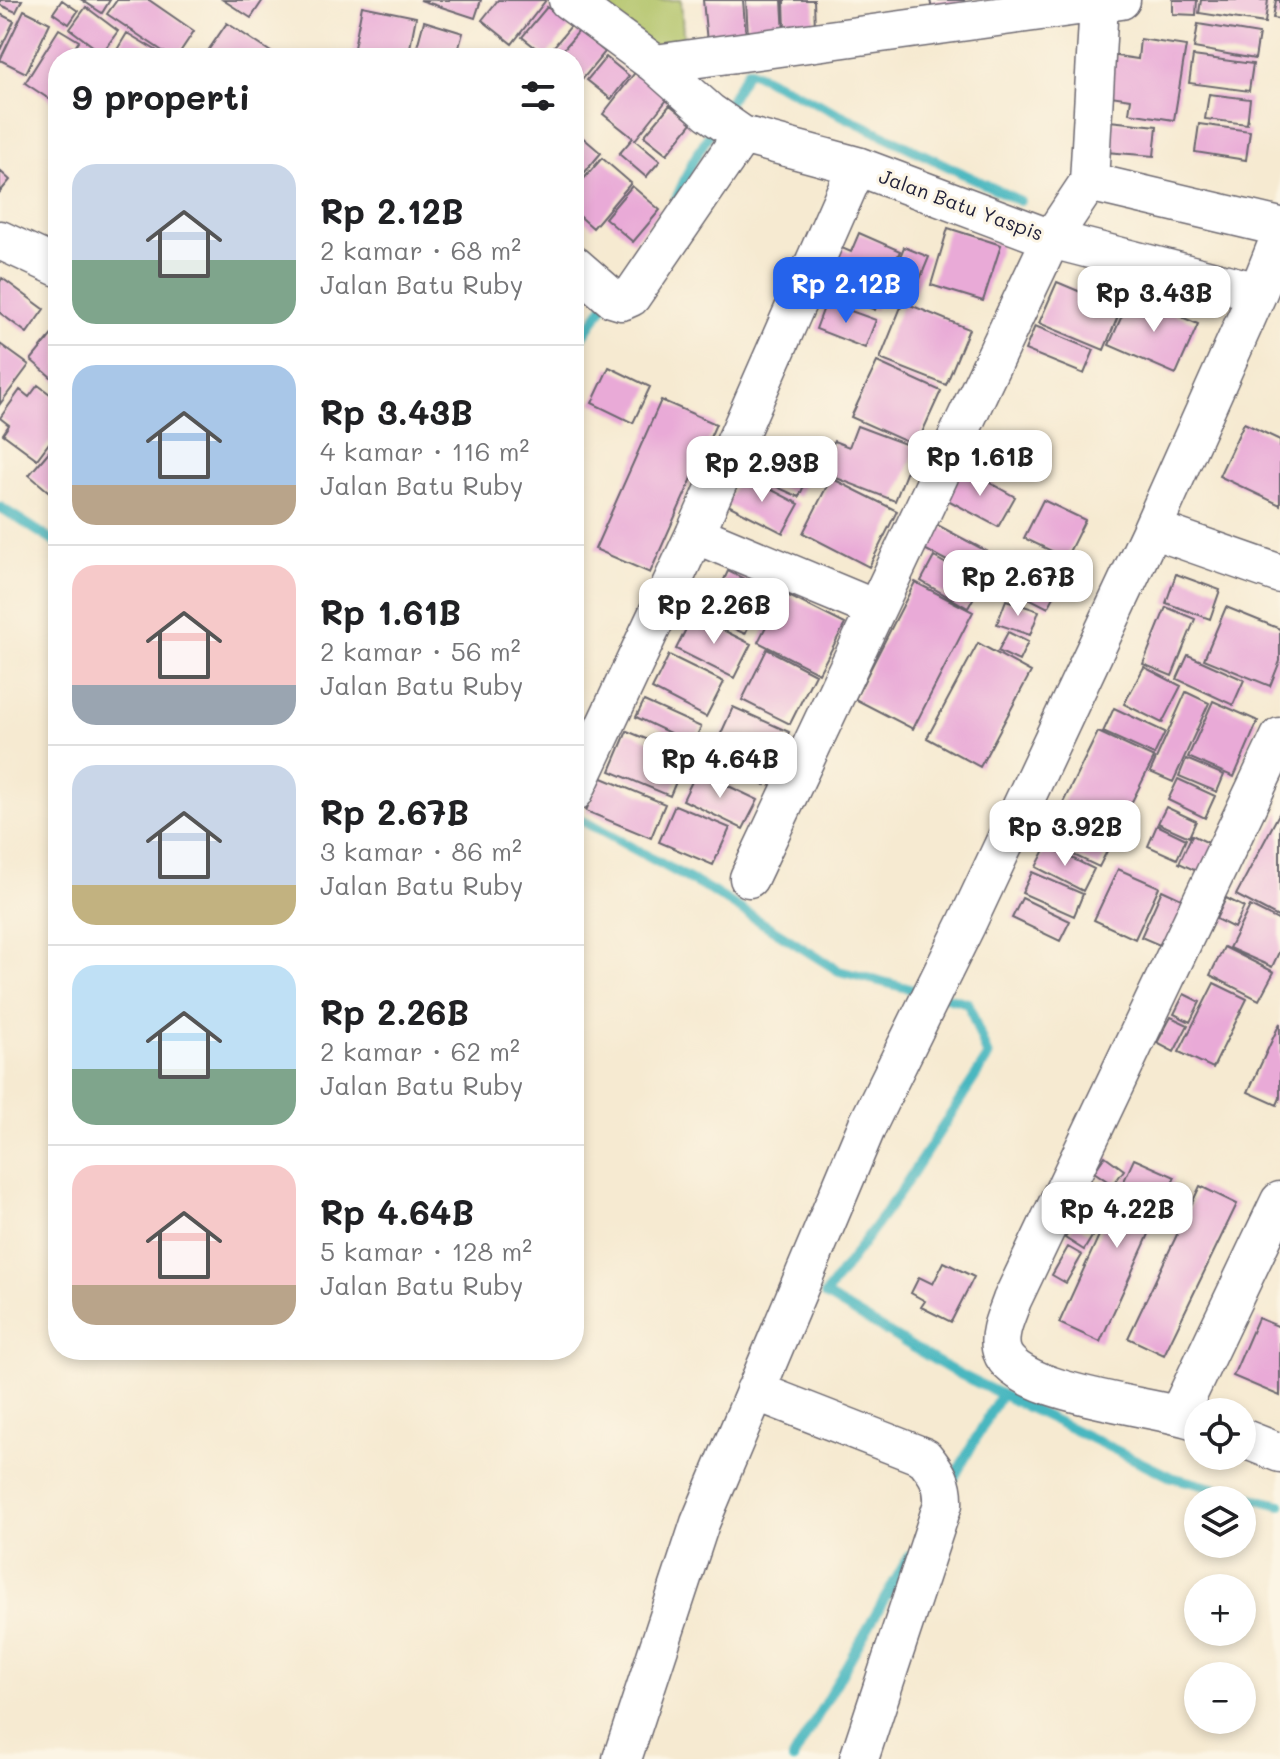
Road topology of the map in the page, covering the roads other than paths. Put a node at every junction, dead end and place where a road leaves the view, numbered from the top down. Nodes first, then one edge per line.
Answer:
1 (568, 0) edge
2 (1112, 1) edge
3 (655, 64) junction
4 (726, 125) junction
5 (857, 166) junction
6 (1089, 182) junction
7 (1280, 227) edge
8 (1280, 237) edge
9 (1051, 239) junction
10 (0, 240) edge
11 (48, 262) edge
12 (594, 283) edge
13 (1258, 292) junction
14 (1152, 529) junction
15 (695, 534) junction
16 (1280, 574) edge
17 (875, 609) junction
18 (1280, 737) edge
19 (584, 771) edge
20 (749, 878) dead end
21 (1280, 1201) edge
22 (755, 1391) junction
23 (1196, 1398) edge
24 (1184, 1416) edge
25 (1256, 1444) edge
26 (1280, 1453) edge
27 (622, 1759) edge
28 (859, 1759) edge

1 - 3 street
2 - 3 street
2 - 6 street
3 - 4 street
4 - 5 street, Jalan Batu Yaspis
4 - 12 street
5 - 9 street, Jalan Batu Yaspis
5 - 15 street
6 - 7 street
6 - 9 street, Jalan Batu Yaspis
8 - 13 street
9 - 13 street
9 - 17 street
10 - 11 street
13 - 14 street
14 - 16 street
14 - 22 street
15 - 17 street
15 - 19 street
17 - 20 street
18 - 24 street
21 - 23 street
22 - 27 street
22 - 28 street
25 - 26 street

